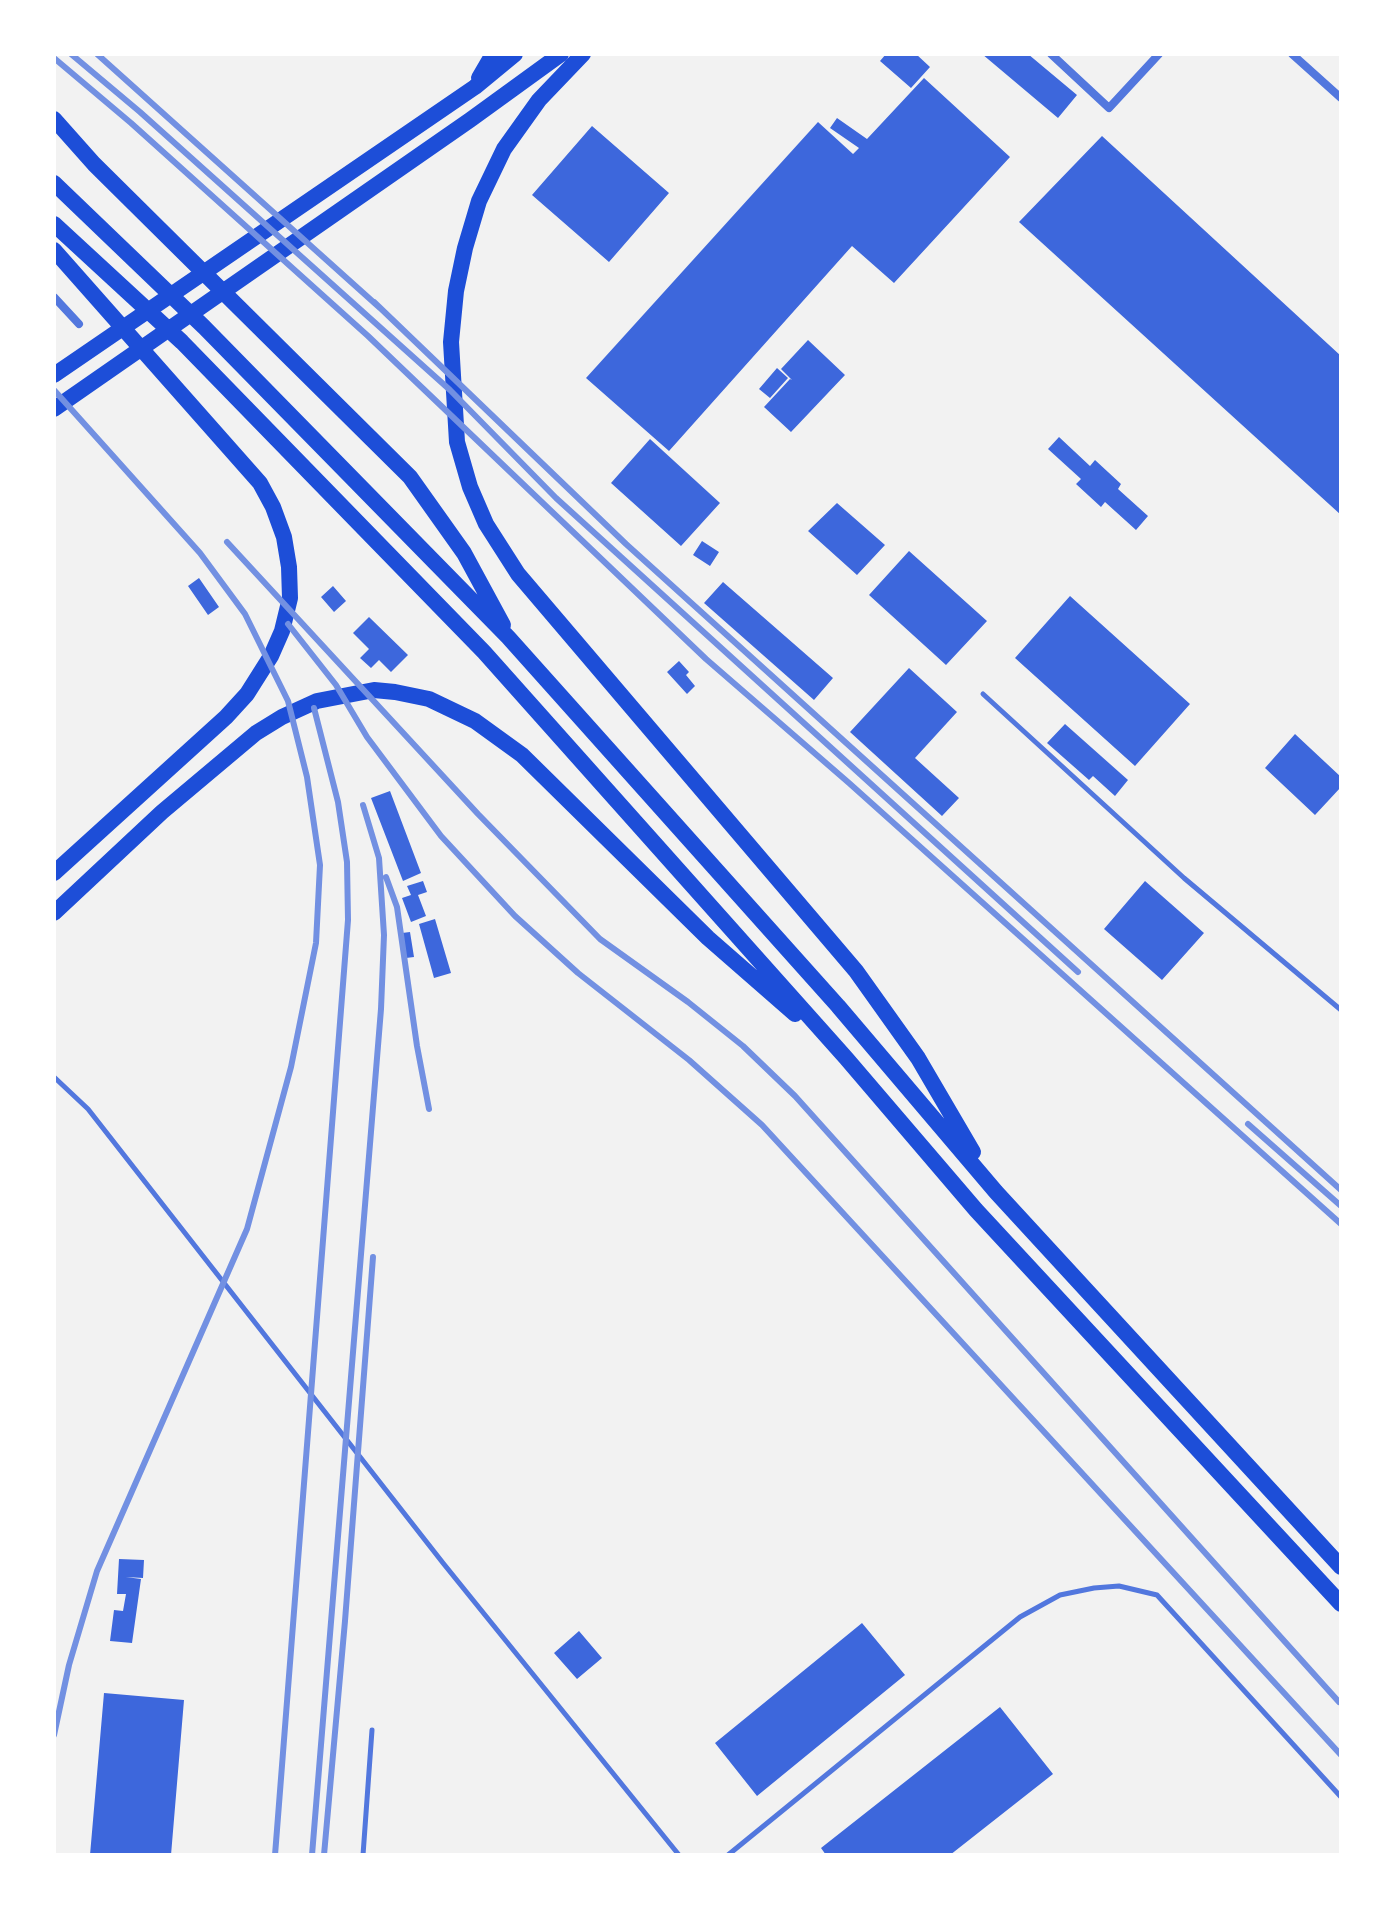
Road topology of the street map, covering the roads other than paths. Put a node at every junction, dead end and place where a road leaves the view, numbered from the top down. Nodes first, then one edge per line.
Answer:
1 (493, 54) edge
2 (515, 54) edge
3 (1051, 54) edge
4 (1159, 54) edge
5 (1292, 54) edge
6 (574, 56) edge
7 (475, 87) junction
8 (1341, 98) edge
9 (54, 119) edge
10 (54, 183) edge
11 (54, 224) edge
12 (54, 250) edge
13 (54, 297) edge
14 (79, 324) dead end
15 (54, 375) edge
16 (54, 409) edge
17 (508, 637) junction
18 (983, 694) dead end
19 (54, 873) edge
20 (54, 913) edge
21 (1341, 1010) edge
22 (846, 1058) junction
23 (54, 1077) edge
24 (996, 1192) junction
25 (1341, 1567) edge
26 (1341, 1604) edge
27 (372, 1730) dead end
28 (1341, 1797) edge
29 (363, 1855) edge
30 (679, 1855) edge
31 (728, 1855) edge

1 - 7 highway
2 - 7 highway
3 - 4 street
5 - 8 street
6 - 16 highway
6 - 24 highway
7 - 15 highway
9 - 17 highway
10 - 17 highway
11 - 22 highway
12 - 19 highway
13 - 14 street
17 - 24 highway
18 - 21 lane
20 - 22 highway
22 - 26 highway
23 - 30 lane
24 - 25 highway
27 - 29 lane
28 - 31 lane

